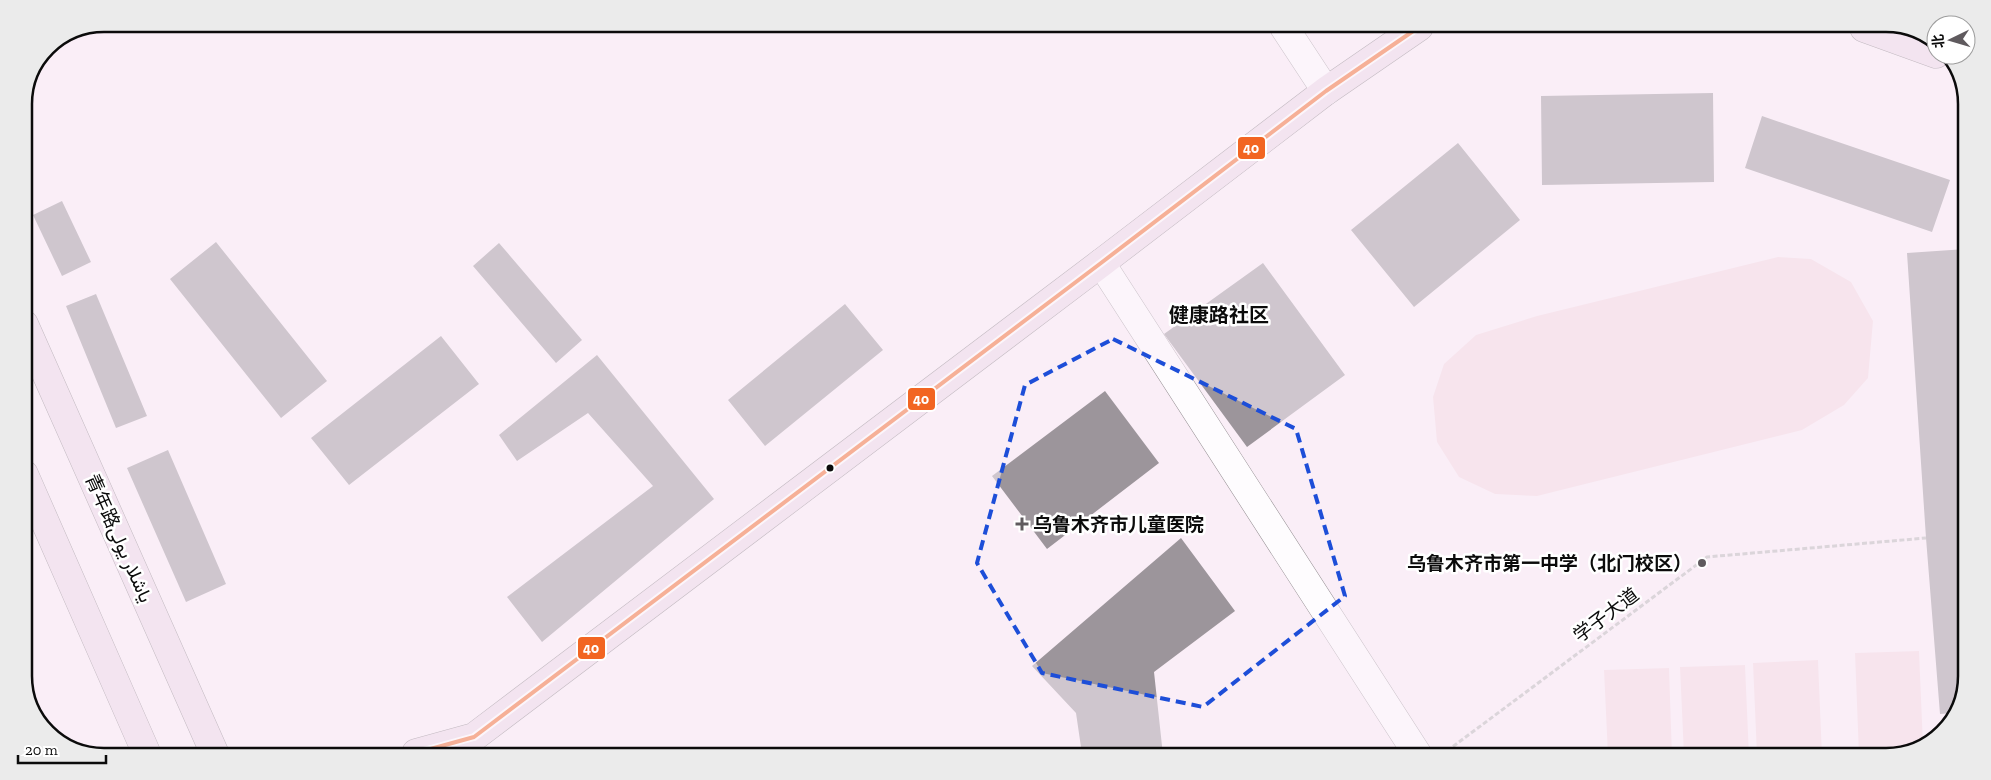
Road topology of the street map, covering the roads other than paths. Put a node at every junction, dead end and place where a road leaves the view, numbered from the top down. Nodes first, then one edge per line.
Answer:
1 (1288, 32) edge
2 (1307, 32) edge
3 (1413, 32) edge
4 (1875, 32) edge
5 (1926, 51) edge
6 (1333, 86) junction
7 (1101, 263) junction
8 (32, 343) edge
9 (33, 494) edge
10 (480, 745) edge
11 (144, 748) edge
12 (212, 748) edge
13 (456, 748) edge
14 (1413, 748) edge

1 - 6 street
2 - 6 street
3 - 6 main road
4 - 5 main road
6 - 7 main road
7 - 10 main road
7 - 14 street
8 - 12 main road, 青年路ياشلار يولى
9 - 11 main road
10 - 13 main road

